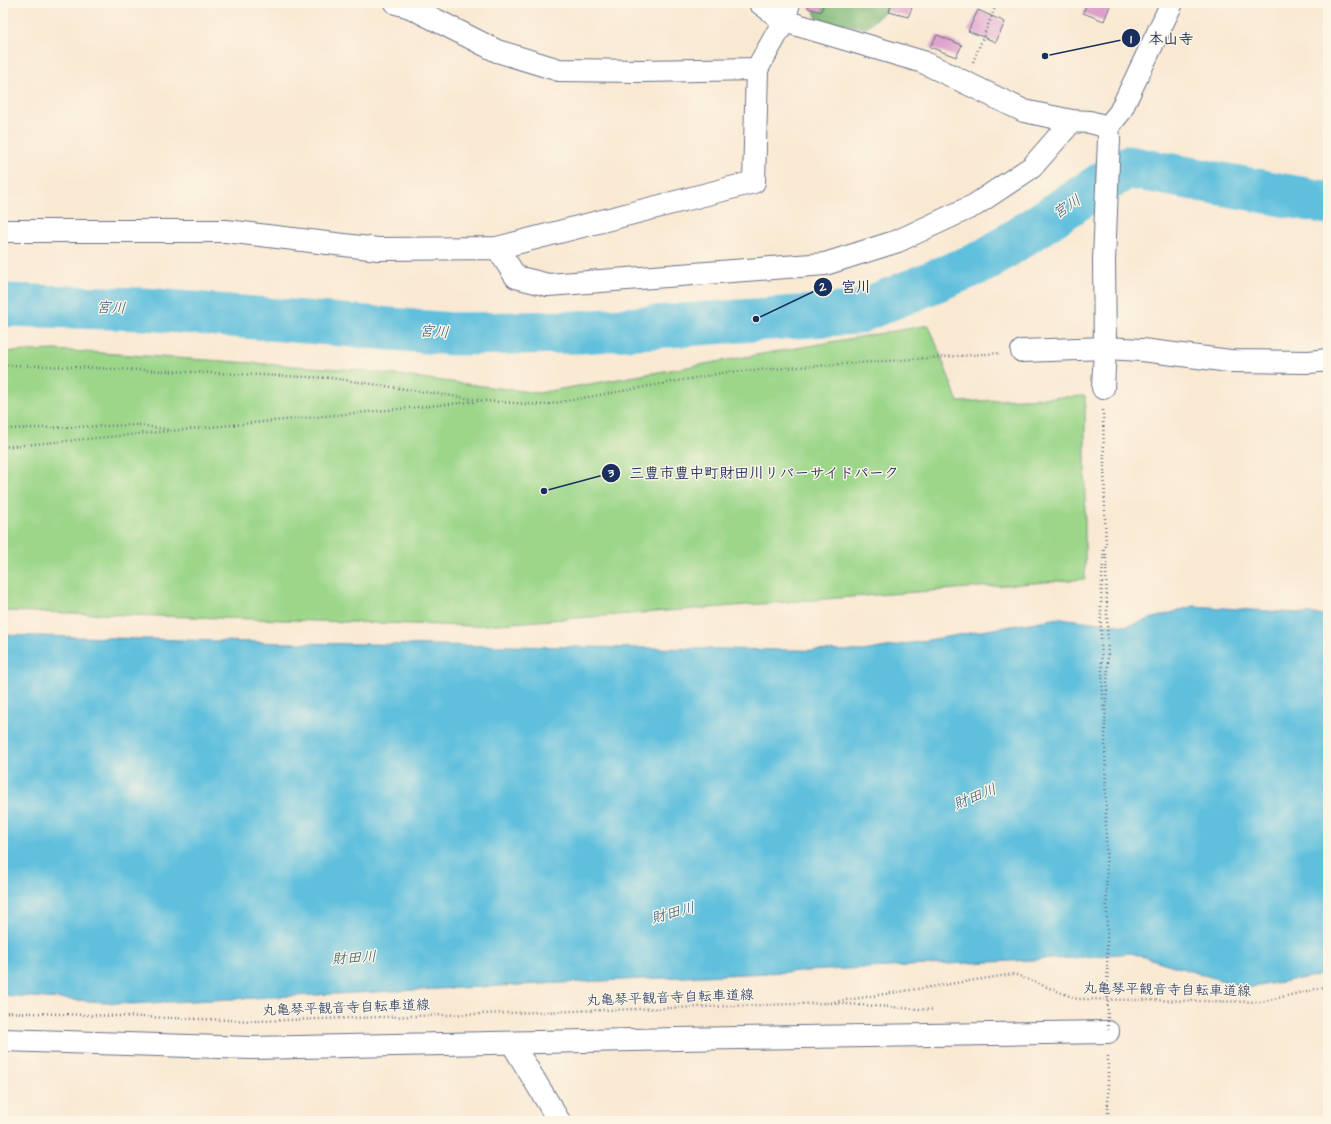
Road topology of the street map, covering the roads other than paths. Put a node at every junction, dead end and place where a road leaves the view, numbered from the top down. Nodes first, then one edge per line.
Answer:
1 (396, 3) edge
2 (760, 3) edge
3 (1172, 3) edge
4 (786, 12) edge
5 (757, 69) junction
6 (1072, 121) junction
7 (1109, 133) junction
8 (3, 231) edge
9 (497, 248) junction
10 (1105, 348) junction
11 (1022, 351) road end
12 (1328, 360) edge
13 (1103, 388) road end
14 (1108, 1036) road end
15 (3, 1040) edge
16 (512, 1043) junction
17 (559, 1121) edge

1 - 5 street
2 - 4 street
3 - 7 street
4 - 5 street
4 - 6 street
5 - 9 street
6 - 7 street
6 - 9 street
7 - 10 street
8 - 9 street
10 - 11 street
10 - 12 street
10 - 13 street
14 - 16 street
15 - 16 street
16 - 17 street

